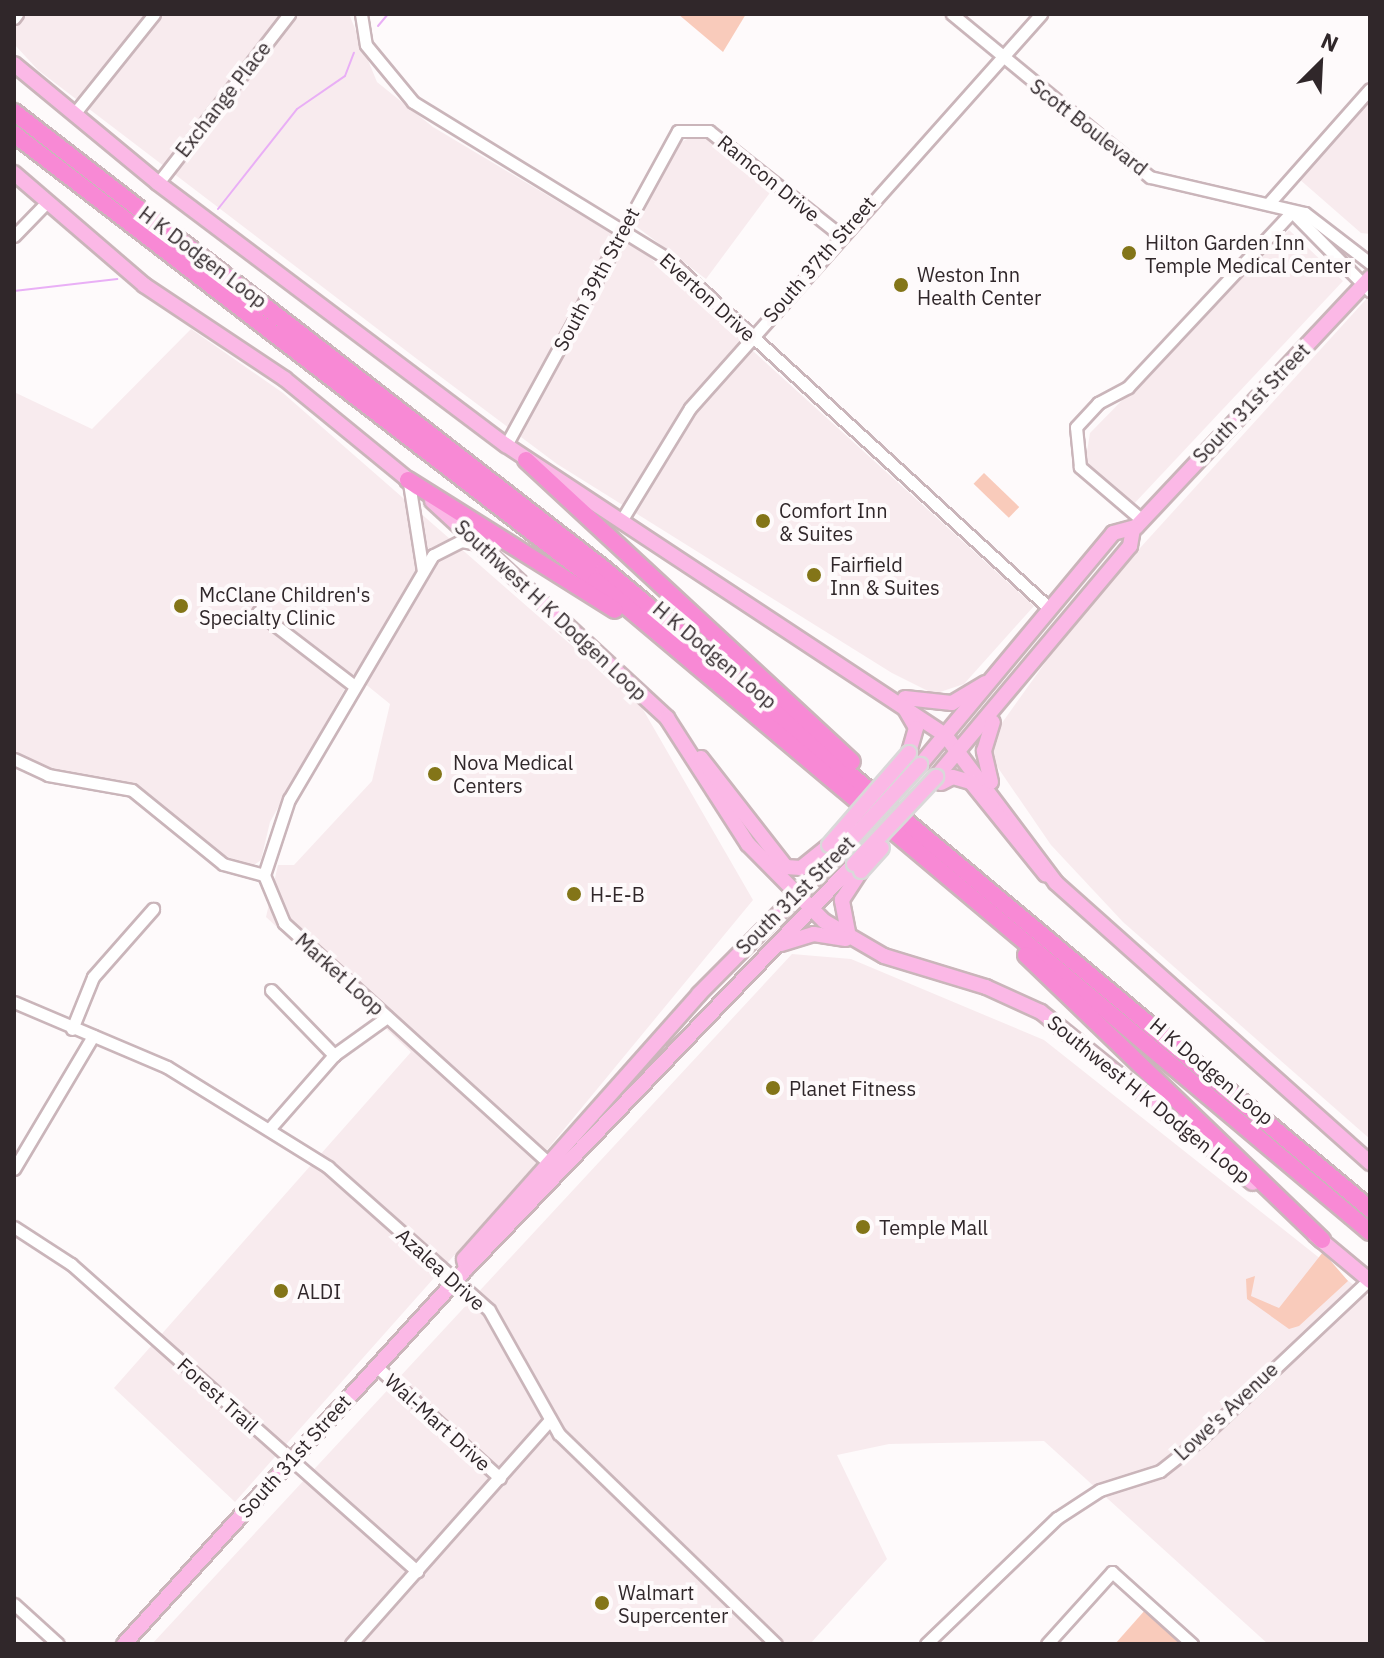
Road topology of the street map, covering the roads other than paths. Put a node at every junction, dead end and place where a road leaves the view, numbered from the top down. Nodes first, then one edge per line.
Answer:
1 (154, 14) edge
2 (289, 14) edge
3 (361, 14) edge
4 (952, 14) edge
5 (1041, 14) edge
6 (1002, 58) junction
7 (14, 64) edge
8 (1370, 89) edge
9 (14, 112) edge
10 (74, 114) junction
11 (696, 126) joint
12 (14, 134) edge
13 (14, 173) edge
14 (158, 183) junction
15 (47, 202) junction
16 (1269, 203) junction
17 (1292, 212) junction
18 (622, 229) junction
19 (839, 234) junction
20 (14, 236) edge
21 (1370, 263) edge
22 (1368, 285) edge
23 (752, 336) junction
24 (506, 445) junction
25 (526, 460) junction
26 (408, 480) junction
27 (621, 521) junction
28 (1137, 526) junction
29 (482, 545) junction
30 (423, 572) junction
31 (1049, 608) junction
32 (258, 612) dead end
33 (999, 674) junction
34 (1025, 674) junction
35 (352, 684) junction
36 (895, 697) junction
37 (735, 698) junction
38 (945, 735) junction
39 (688, 748) junction
40 (961, 752) junction
41 (14, 759) edge
42 (939, 780) junction
43 (837, 786) junction
44 (1003, 808) junction
45 (834, 849) junction
46 (858, 867) junction
47 (264, 875) junction
48 (1056, 883) junction
49 (797, 896) junction
50 (153, 909) dead end
51 (813, 910) junction
52 (1018, 914) junction
53 (852, 939) junction
54 (773, 948) junction
55 (271, 990) dead end
56 (14, 1002) edge
57 (387, 1017) junction
58 (72, 1029) junction
59 (93, 1036) junction
60 (334, 1055) junction
61 (1235, 1094) junction
62 (271, 1127) junction
63 (549, 1163) junction
64 (1370, 1163) edge
65 (14, 1169) edge
66 (1370, 1195) edge
67 (1370, 1209) edge
68 (14, 1227) edge
69 (1370, 1232) edge
70 (1322, 1240) junction
71 (460, 1275) junction
72 (1369, 1280) edge
73 (376, 1366) junction
74 (550, 1420) junction
75 (290, 1459) junction
76 (500, 1478) junction
77 (417, 1571) junction
78 (14, 1604) edge
79 (58, 1644) edge
80 (124, 1644) edge
81 (351, 1644) edge
82 (776, 1644) edge
83 (926, 1644) edge
84 (1047, 1644) edge
85 (1192, 1644) edge

1 - 10 street
2 - 14 street, Exchange Place
3 - 18 street, Everton Drive
4 - 6 street, Scott Boulevard
5 - 6 street, South 37th Street
6 - 16 street, Scott Boulevard
6 - 19 street, South 37th Street
7 - 10 main road
8 - 16 street
9 - 52 highway, H K Dodgen Loop
10 - 14 main road
11 - 18 street, South 39th Street
11 - 19 street, Ramcon Drive
12 - 37 highway, H K Dodgen Loop
13 - 15 main road, Southwest H K Dodgen Loop
14 - 24 main road
15 - 20 street
15 - 26 main road, Southwest H K Dodgen Loop
16 - 17 street, Scott Boulevard
17 - 21 street, Scott Boulevard
17 - 22 street, Scott Boulevard
17 - 28 street
18 - 23 street, Everton Drive
18 - 24 street, South 39th Street
19 - 23 street, South 37th Street
22 - 28 main road, South 31st Street
23 - 27 street, South 37th Street
23 - 31 street, Everton Drive
24 - 25 main road
25 - 27 main road
25 - 52 highway
26 - 29 main road, Southwest H K Dodgen Loop
26 - 30 street
26 - 37 highway
27 - 36 main road
28 - 31 main road, South 31st Street
28 - 34 main road, South 31st Street
29 - 30 street
29 - 39 main road, Southwest H K Dodgen Loop
30 - 35 street
31 - 33 main road, South 31st Street
32 - 35 street
33 - 36 main road
33 - 38 main road, South 31st Street
34 - 40 main road, South 31st Street
34 - 44 main road
35 - 47 street
36 - 38 main road
36 - 45 main road, bridge
37 - 43 highway, H K Dodgen Loop
38 - 40 main road
38 - 45 main road, South 31st Street, bridge
39 - 45 main road
39 - 49 main road, Southwest H K Dodgen Loop
40 - 42 main road, South 31st Street
40 - 44 main road
41 - 47 street
42 - 46 main road, South 31st Street, bridge
42 - 48 main road
43 - 69 highway, H K Dodgen Loop
43 - 70 highway
44 - 48 main road
45 - 49 main road, South 31st Street
46 - 51 main road, South 31st Street
46 - 53 main road
47 - 57 street, Market Loop
48 - 64 main road
49 - 51 main road, Southwest H K Dodgen Loop
49 - 63 main road, South 31st Street
50 - 58 street
51 - 53 main road, Southwest H K Dodgen Loop
51 - 54 main road, South 31st Street
52 - 61 highway, H K Dodgen Loop
53 - 54 main road
53 - 70 main road, Southwest H K Dodgen Loop
54 - 71 main road, South 31st Street
55 - 60 street
56 - 58 street, Azalea Drive
57 - 60 street
57 - 63 street, Market Loop
58 - 59 street, Azalea Drive
59 - 62 street, Azalea Drive
59 - 65 street
60 - 62 street
61 - 66 highway
61 - 67 highway, H K Dodgen Loop
62 - 71 street, Azalea Drive
63 - 71 main road, South 31st Street
68 - 75 street, Forest Trail
70 - 72 main road, Southwest H K Dodgen Loop
71 - 73 main road, South 31st Street
71 - 74 street, Azalea Drive
72 - 83 street, Lowe's Avenue
73 - 75 main road, South 31st Street
73 - 76 street, Wal-Mart Drive
74 - 76 street
74 - 82 street, Azalea Drive
75 - 77 street, Forest Trail
75 - 80 main road, South 31st Street
76 - 77 street
77 - 81 street
78 - 79 street
84 - 85 street

